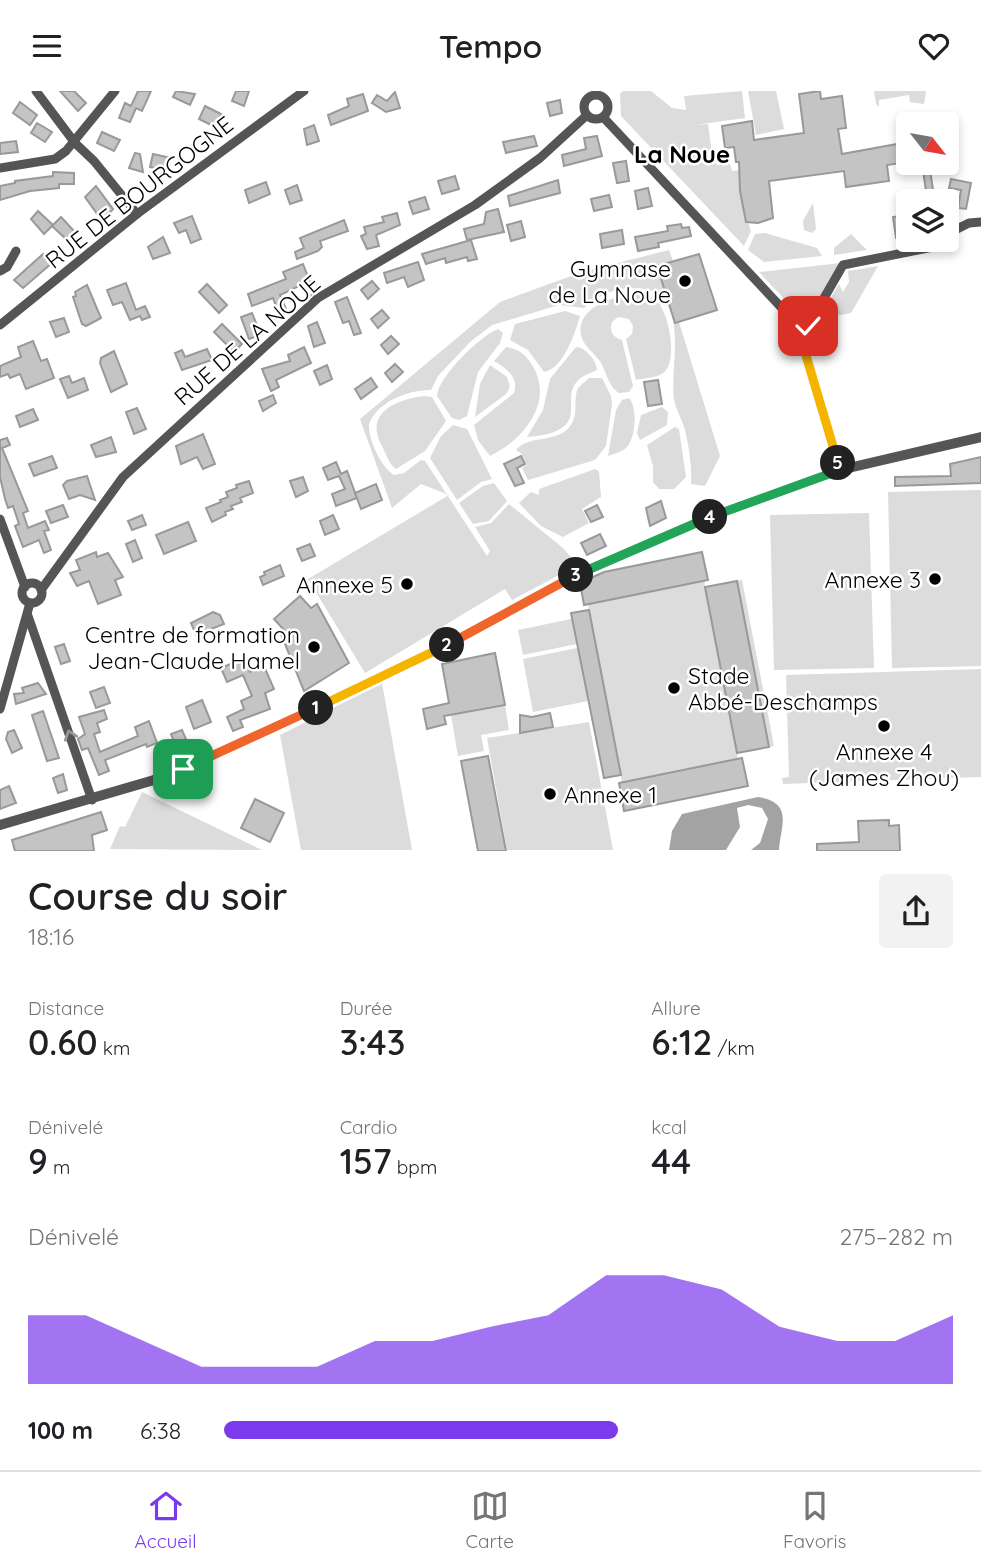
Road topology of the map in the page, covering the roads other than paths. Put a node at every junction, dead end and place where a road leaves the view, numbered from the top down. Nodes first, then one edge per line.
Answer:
1 (36, 91) edge
2 (115, 91) edge
3 (304, 91) edge
4 (590, 93) edge
5 (608, 94) edge
6 (586, 115) junction
7 (603, 117) junction
8 (75, 143) junction
9 (0, 169) edge
10 (137, 214) junction
11 (981, 222) edge
12 (959, 228) edge
13 (16, 251) dead end
14 (908, 252) edge
15 (0, 271) edge
16 (0, 325) edge
17 (799, 332) junction
18 (981, 436) edge
19 (840, 470) junction
20 (0, 519) edge
21 (24, 586) junction
22 (41, 590) junction
23 (30, 603) junction
24 (28, 616) junction
25 (0, 709) edge
26 (92, 800) junction
27 (0, 825) edge

1 - 8 street
2 - 8 street
3 - 10 street, RUE DE BOURGOGNE
4 - 5 street
4 - 6 street
5 - 7 street
6 - 7 street
6 - 22 street, RUE DE LA NOUE
7 - 17 street
8 - 9 street
8 - 10 street
10 - 16 street, RUE DE BOURGOGNE
11 - 12 street
13 - 15 street
14 - 17 street
17 - 19 street
18 - 19 street
19 - 26 street
20 - 21 street
21 - 22 street
21 - 23 street
22 - 23 street
23 - 24 street
24 - 25 street
26 -> 24 street
26 - 27 street

